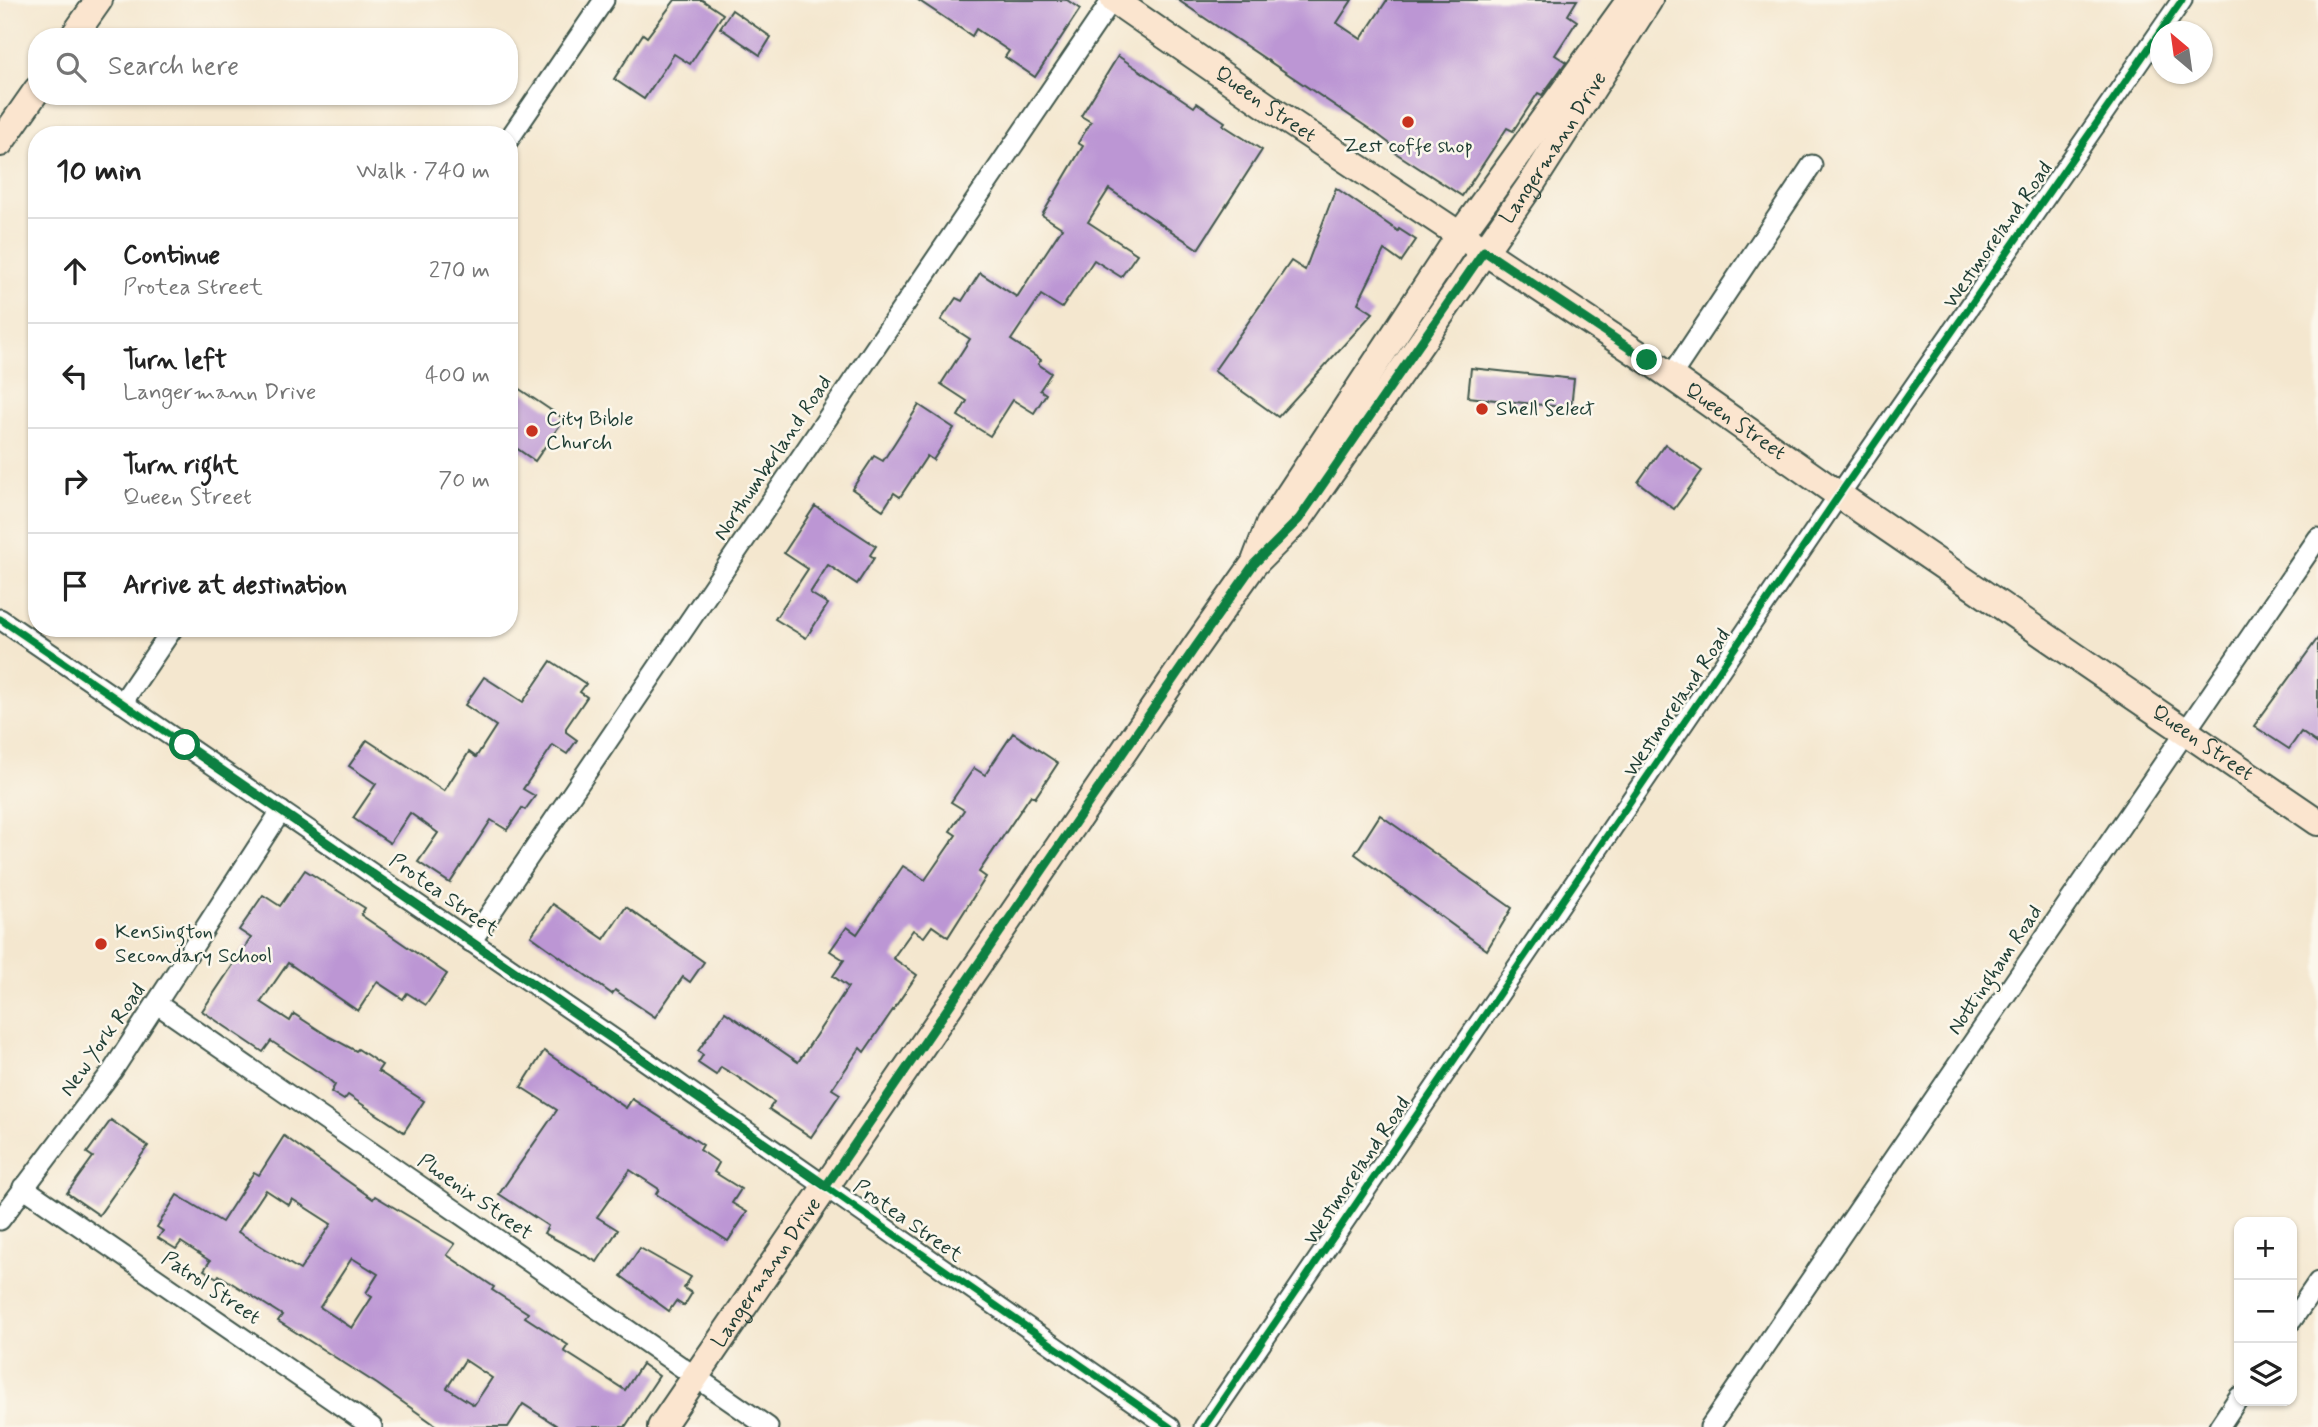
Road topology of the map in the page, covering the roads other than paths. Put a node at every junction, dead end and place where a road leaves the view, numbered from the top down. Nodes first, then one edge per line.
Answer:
1 (99, 0) edge
2 (604, 0) edge
3 (1113, 0) edge
4 (1630, 0) edge
5 (1649, 0) edge
6 (2182, 0) edge
7 (79, 28) edge
8 (28, 103) edge
9 (518, 126) edge
10 (0, 143) edge
11 (1812, 165) dead end
12 (1460, 235) junction
13 (1484, 251) junction
14 (1671, 376) junction
15 (1839, 495) junction
16 (2318, 538) edge
17 (1254, 564) junction
18 (0, 619) edge
19 (167, 637) edge
20 (122, 703) junction
21 (2186, 731) junction
22 (281, 811) junction
23 (2318, 822) edge
24 (471, 942) junction
25 (157, 1004) junction
26 (826, 1186) junction
27 (23, 1187) junction
28 (0, 1220) edge
29 (2318, 1282) edge
30 (2297, 1313) edge
31 (695, 1378) junction
32 (2234, 1404) edge
33 (372, 1427) edge
34 (661, 1427) edge
35 (768, 1427) edge
36 (1170, 1427) edge
37 (1204, 1427) edge
38 (1710, 1427) edge
39 (2219, 1427) edge

1 - 7 main road
2 - 9 street
3 - 12 main road, Queen Street
3 - 24 street, Northumberland Road
4 - 12 main road, Langermann Drive
5 - 13 main road, Langermann Drive
6 - 15 street, Westmoreland Road
8 - 10 main road
11 - 14 street
12 - 13 main road, Queen Street
12 - 17 main road, Langermann Drive
13 - 14 main road, Queen Street
13 - 17 main road, Langermann Drive
14 - 15 main road, Queen Street
15 - 21 main road, Queen Street
15 - 37 street, Westmoreland Road
16 - 21 street, Nottingham Road
17 - 26 main road, Langermann Drive
18 - 20 street, Protea Street
19 - 20 street
20 - 22 street, Protea Street
21 - 23 main road, Queen Street
21 - 38 street, Nottingham Road
22 - 24 street, Protea Street
22 - 25 street, New York Road
24 - 26 street, Protea Street
25 - 27 street, New York Road
25 - 31 street, Phoenix Street
26 - 31 main road, Langermann Drive
26 - 36 street, Protea Street
27 - 28 street, New York Road
27 - 33 street, Patrol Street
29 - 30 street
31 - 34 main road, Langermann Drive
31 - 35 street, Phoenix Street
32 - 39 street

